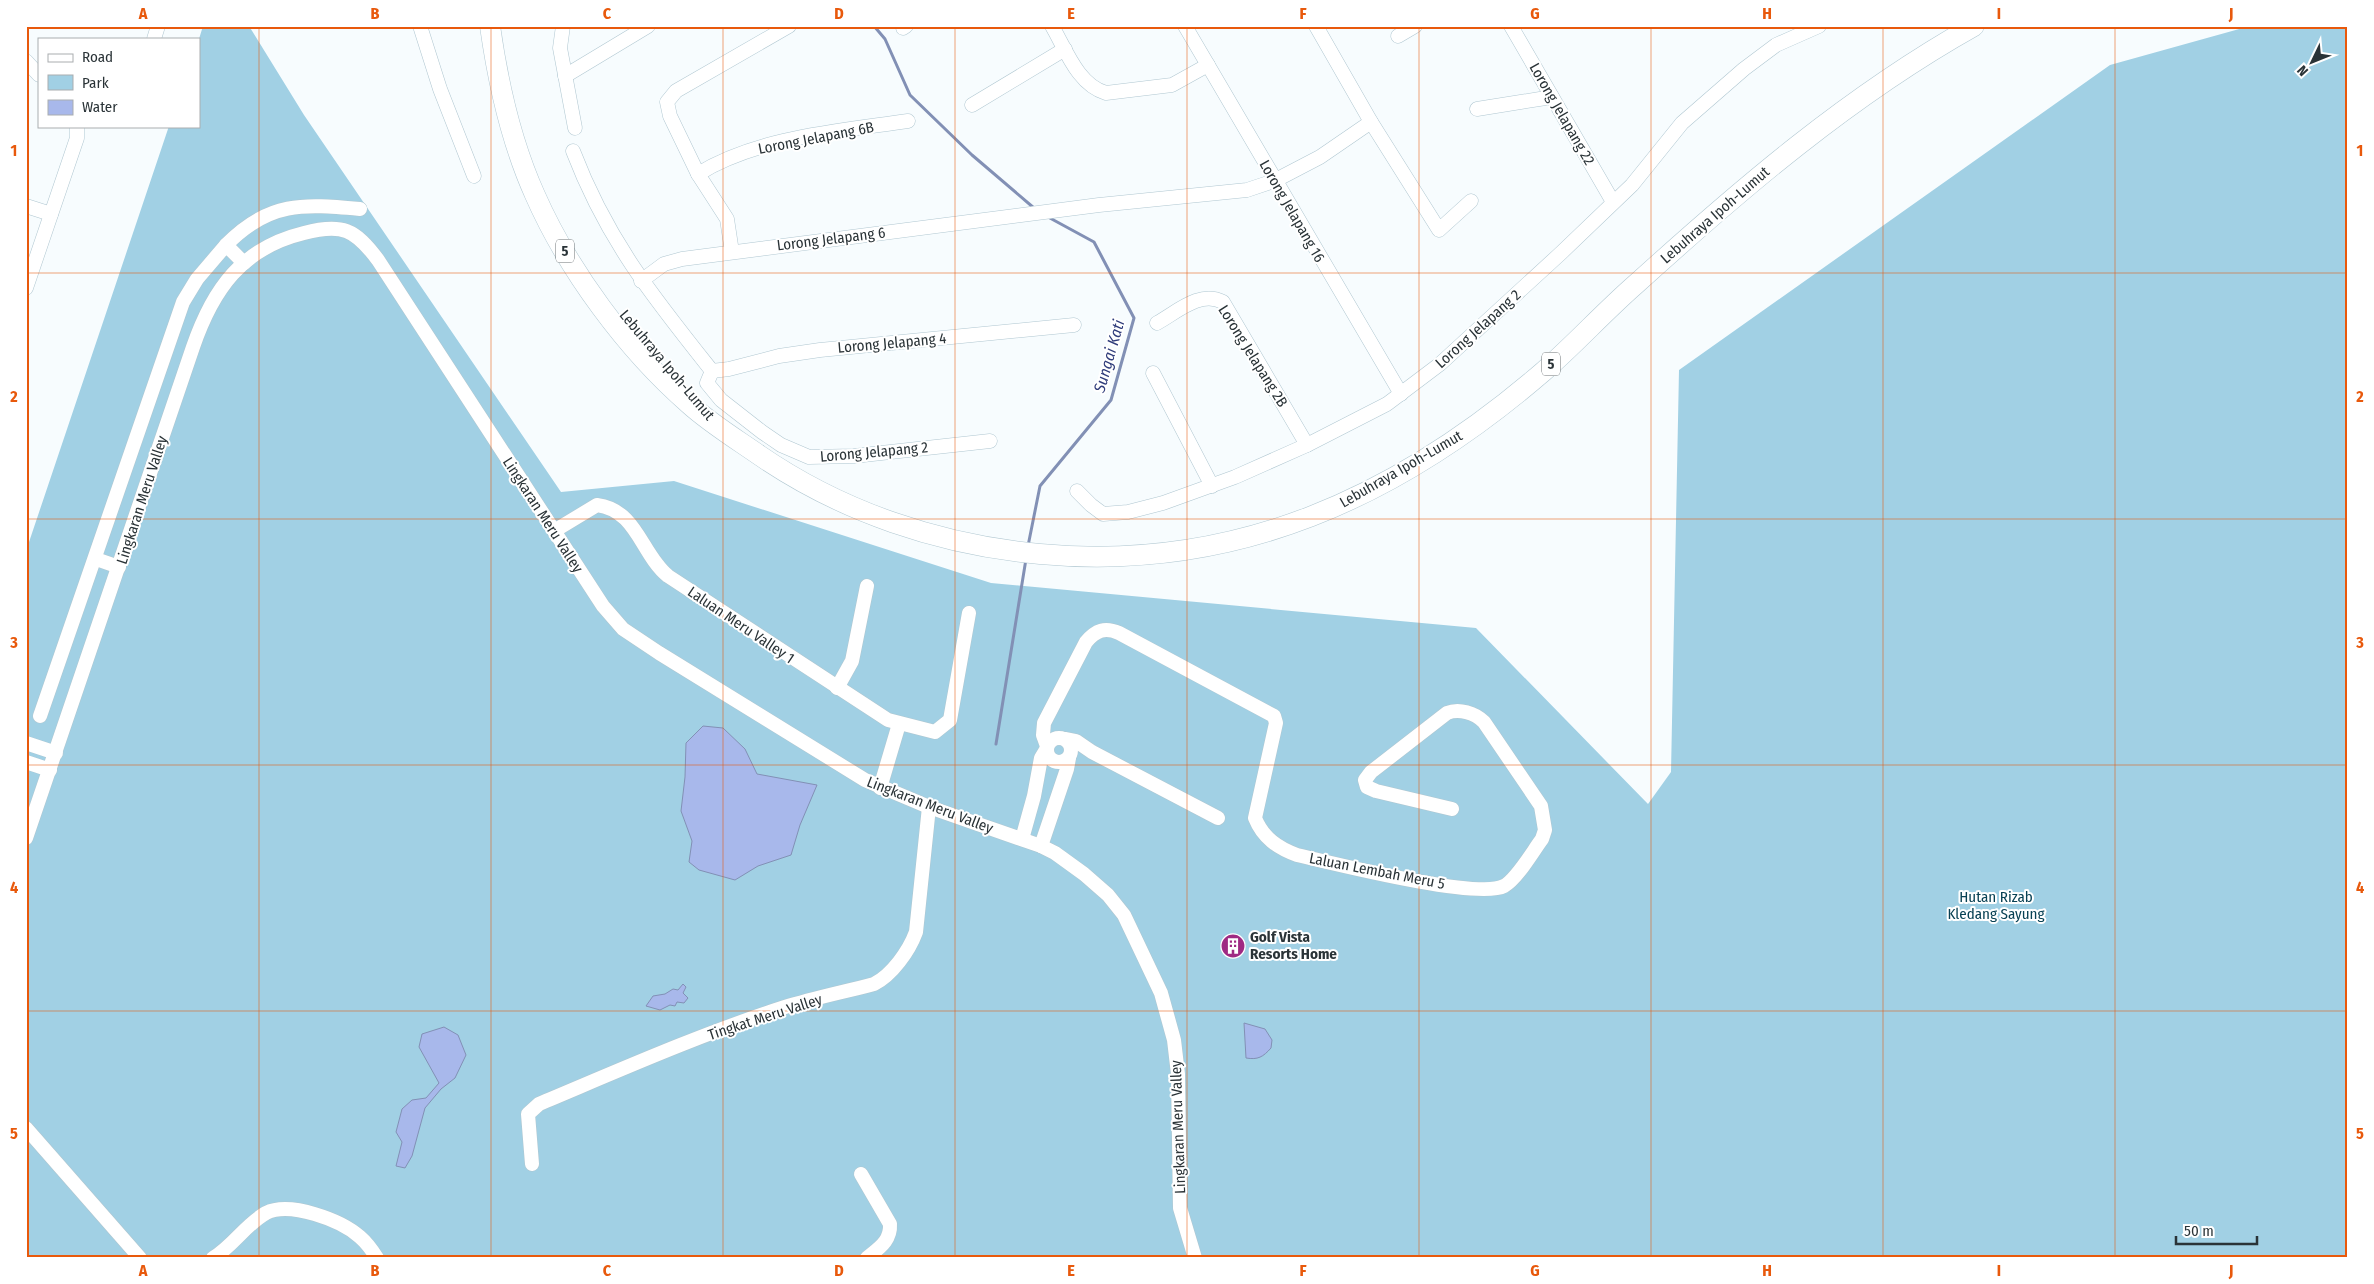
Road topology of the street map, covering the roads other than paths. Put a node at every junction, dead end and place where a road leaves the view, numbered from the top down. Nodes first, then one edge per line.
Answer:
1 (158, 26) edge
2 (420, 26) edge
3 (490, 26) edge
4 (504, 26) edge
5 (563, 26) edge
6 (648, 26) edge
7 (1052, 26) edge
8 (1185, 26) edge
9 (1316, 26) edge
10 (1416, 26) edge
11 (1511, 26) edge
12 (1819, 26) edge
13 (1974, 26) edge
14 (782, 28) edge
15 (1398, 36) dead end
16 (154, 38) edge
17 (1065, 49) junction
18 (26, 61) edge
19 (1208, 65) junction
20 (38, 74) edge
21 (565, 76) junction
22 (1552, 97) junction
23 (972, 105) dead end
24 (1477, 109) dead end
25 (908, 121) dead end
26 (1371, 122) junction
27 (77, 128) edge
28 (575, 128) dead end
29 (572, 151) dead end
30 (698, 174) junction
31 (474, 176) dead end
32 (1274, 181) junction
33 (1471, 201) dead end
34 (1613, 202) junction
35 (26, 206) edge
36 (360, 209) dead end
37 (51, 214) junction
38 (226, 245) junction
39 (732, 252) junction
40 (244, 263) junction
41 (641, 281) junction
42 (26, 288) edge
43 (1157, 323) dead end
44 (1074, 325) dead end
45 (712, 371) junction
46 (1153, 373) dead end
47 (1401, 394) junction
48 (721, 428) junction
49 (990, 441) dead end
50 (1308, 445) junction
51 (1212, 486) junction
52 (1076, 491) dead end
53 (554, 531) junction
54 (96, 559) junction
55 (119, 567) junction
56 (866, 586) dead end
57 (969, 614) dead end
58 (837, 688) junction
59 (1051, 713) junction
60 (40, 716) dead end
61 (898, 724) junction
62 (1064, 738) junction
63 (26, 742) edge
64 (1047, 747) junction
65 (1092, 752) junction
66 (56, 753) junction
67 (1069, 757) junction
68 (26, 762) edge
69 (50, 770) junction
70 (880, 788) junction
71 (929, 807) junction
72 (1031, 808) junction
73 (1452, 809) dead end
74 (1052, 814) junction
75 (1218, 818) dead end
76 (26, 838) edge
77 (1022, 839) junction
78 (1041, 846) junction
79 (26, 1128) edge
80 (532, 1164) dead end
81 (861, 1174) dead end
82 (140, 1258) edge
83 (213, 1258) edge
84 (377, 1258) edge
85 (867, 1258) edge
86 (1195, 1258) edge

1 - 16 street
2 - 31 street
3 - 48 highway, Lebuhraya Ipoh-Lumut / 5
4 - 48 highway, Lebuhraya Ipoh-Lumut / 5
5 - 21 street
6 - 21 street
7 - 17 street
8 - 19 street, Lorong Jelapang 16
9 - 26 street
10 - 15 street
11 - 22 street, Lorong Jelapang 22
12 - 34 street, Lorong Jelapang 2
13 - 48 highway, Lebuhraya Ipoh-Lumut / 5
14 - 30 street
17 - 19 street
17 - 23 street
18 - 20 street
19 - 32 street, Lorong Jelapang 16
21 - 28 street
22 - 24 street
22 - 34 street, Lorong Jelapang 22
25 - 30 street, Lorong Jelapang 6B
26 - 32 street
26 - 33 street
27 - 37 street
29 - 41 street
30 - 39 street
32 - 39 street, Lorong Jelapang 6
32 - 47 street, Lorong Jelapang 16
34 - 47 street, Lorong Jelapang 2
35 - 37 street
36 - 38 street
37 - 42 street
38 - 40 street
38 - 54 street
39 - 41 street, Lorong Jelapang 6
40 - 53 street, Lingkaran Meru Valley
40 - 55 street, Lingkaran Meru Valley
41 - 45 street
43 - 50 street, Lorong Jelapang 2B
44 - 45 street, Lorong Jelapang 4
45 - 49 street, Lorong Jelapang 2
46 - 51 street
47 - 50 street, Lorong Jelapang 2
50 - 51 street, Lorong Jelapang 2
51 - 52 street, Lorong Jelapang 2
53 - 58 street, Laluan Meru Valley 1
53 - 70 street, Lingkaran Meru Valley
54 - 55 street
54 - 60 street
55 - 66 street, Lingkaran Meru Valley
56 - 58 street
57 - 61 street, Laluan Meru Valley 1
58 - 61 street, Laluan Meru Valley 1
59 - 62 street
59 - 64 street, Laluan Lembah Meru 5
59 - 73 street, Laluan Lembah Meru 5
61 - 70 street
62 - 64 street
62 - 65 street
62 - 67 street
63 - 66 street
64 - 67 street
64 - 72 street, Laluan Lembah Meru 5
65 - 67 street
65 - 75 street
66 - 69 street, Lingkaran Meru Valley
67 - 74 street
68 - 69 street
69 - 76 street, Lingkaran Meru Valley
70 - 71 street, Lingkaran Meru Valley
71 - 77 street, Lingkaran Meru Valley
71 - 80 street, Tingkat Meru Valley
72 - 74 street
72 - 77 street, Laluan Lembah Meru 5
74 - 78 street
77 - 78 street, Lingkaran Meru Valley
78 - 86 street, Lingkaran Meru Valley
79 - 82 street
81 - 85 street
83 - 84 street

